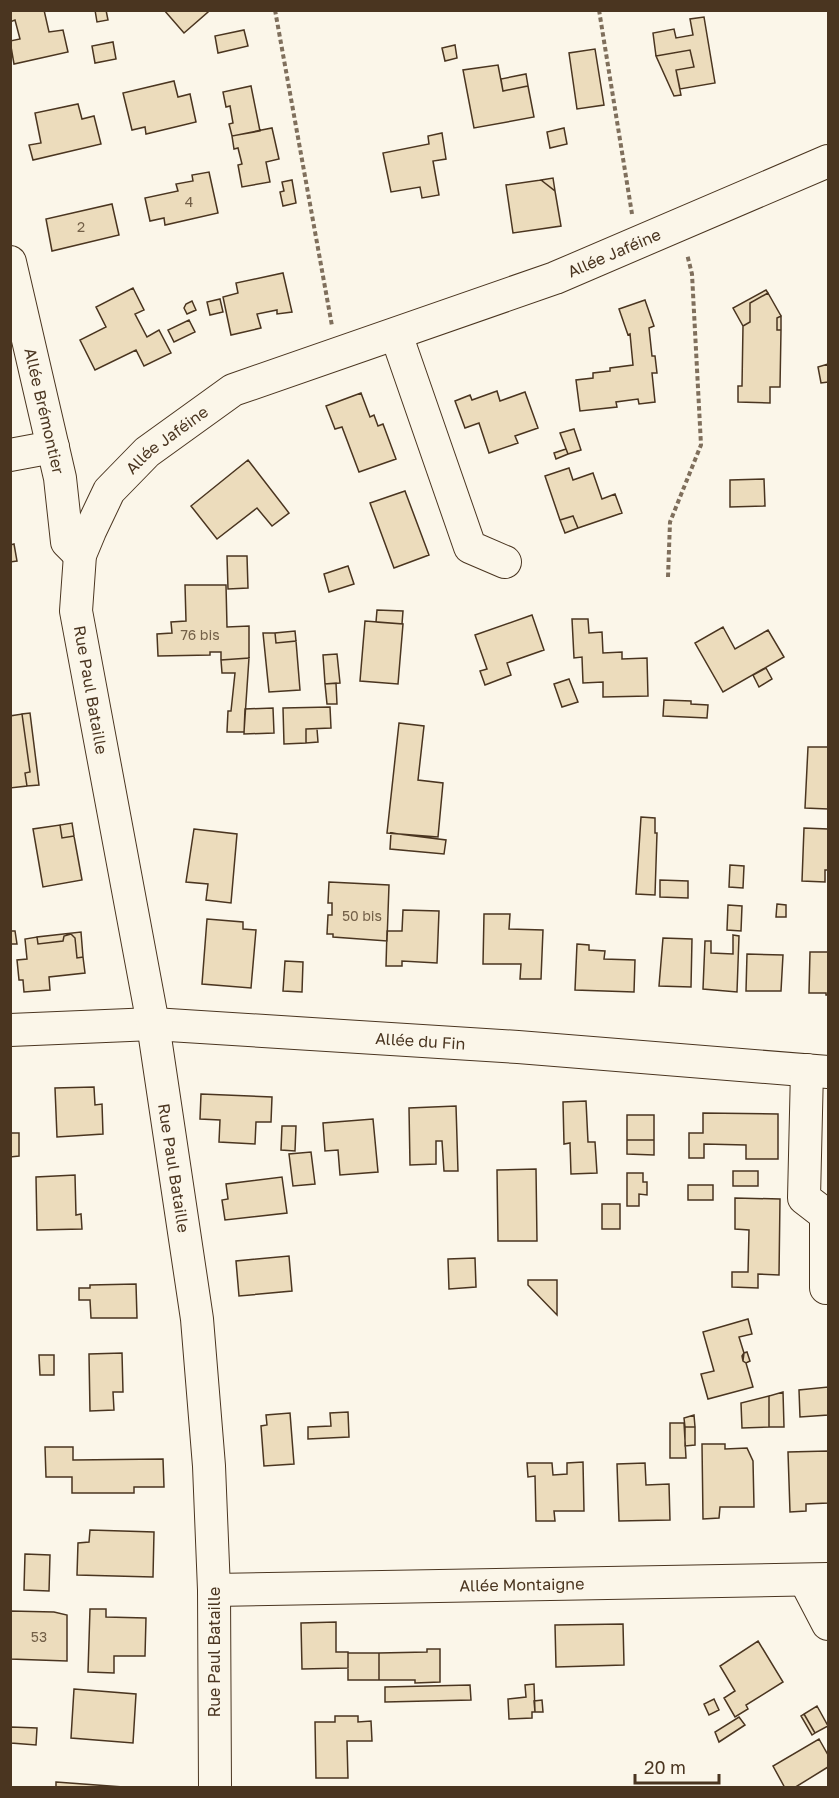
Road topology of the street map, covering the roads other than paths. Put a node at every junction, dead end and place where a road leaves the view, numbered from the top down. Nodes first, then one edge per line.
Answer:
1 (828, 161) edge
2 (10, 261) edge
3 (396, 334) junction
4 (53, 447) junction
5 (10, 455) edge
6 (60, 478) junction
7 (110, 491) junction
8 (80, 555) junction
9 (506, 562) dead end
10 (153, 1024) junction
11 (10, 1030) edge
12 (818, 1071) edge
13 (826, 1288) dead end
14 (817, 1579) edge
15 (214, 1590) junction
16 (828, 1624) edge
17 (215, 1788) edge

1 - 3 street, Allée Jaféine
2 - 4 street, Allée Brémontier
3 - 7 street, Allée Jaféine
3 - 9 street
4 - 5 street
4 - 6 street, Allée Brémontier
6 - 7 street
6 - 8 street, Allée Brémontier
7 - 8 street, Allée Jaféine
8 - 10 street, Rue Paul Bataille
10 - 11 street, Allée du Fin
10 - 12 street, Allée du Fin
10 - 15 street, Rue Paul Bataille
12 - 13 street
14 - 15 street, Allée Montaigne
14 - 16 street
15 - 17 street, Rue Paul Bataille

